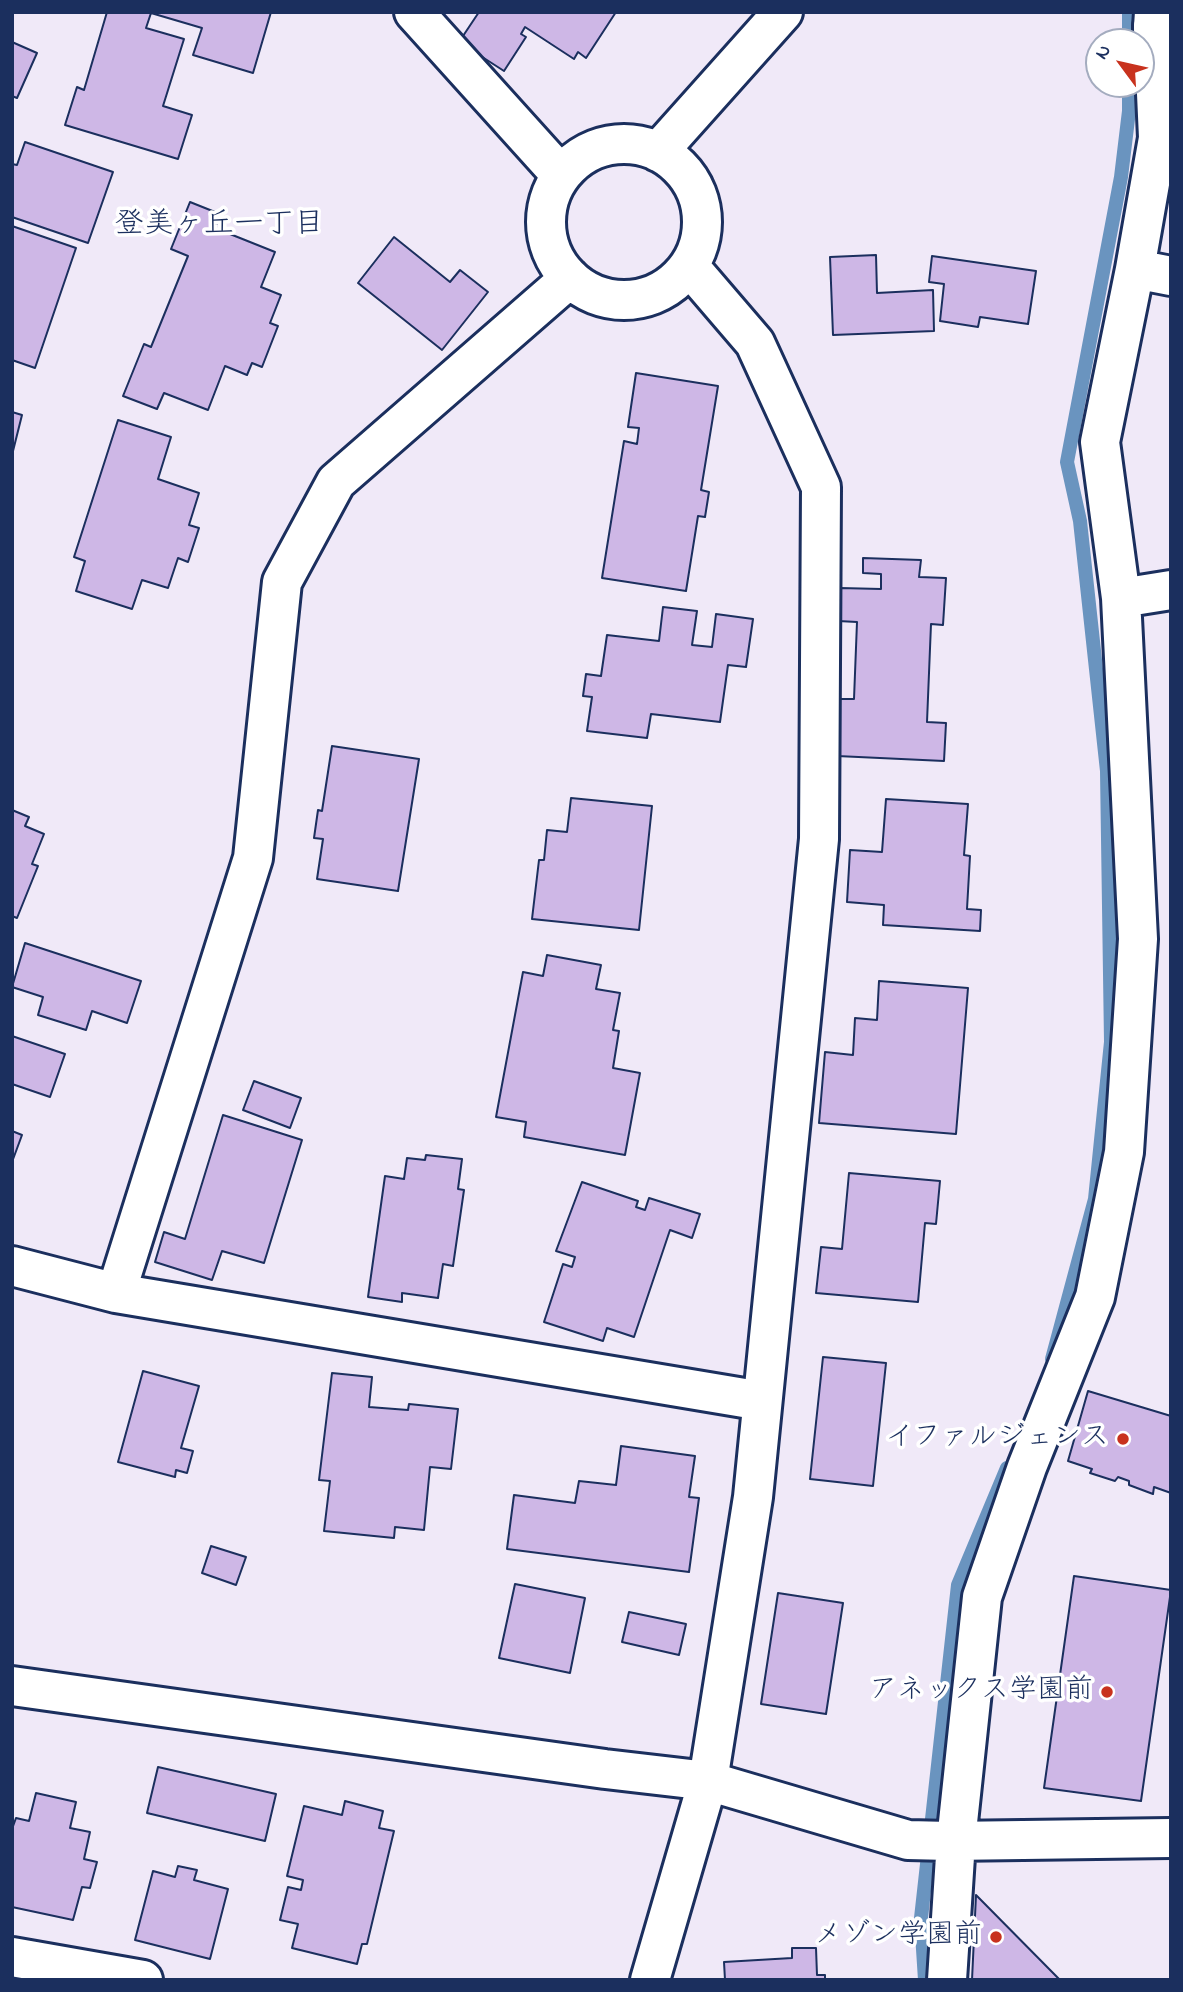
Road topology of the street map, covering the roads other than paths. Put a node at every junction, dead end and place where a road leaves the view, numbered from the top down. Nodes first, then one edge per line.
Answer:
1 (414, 12) edge
2 (783, 12) edge
3 (1159, 26) edge
4 (658, 152) junction
5 (561, 174) junction
6 (689, 266) junction
7 (1153, 273) edge
8 (570, 278) junction
9 (1171, 590) edge
10 (1121, 598) junction
11 (12, 1266) edge
12 (116, 1293) junction
13 (762, 1401) junction
14 (12, 1686) edge
15 (708, 1781) junction
16 (1171, 1838) edge
17 (953, 1841) junction
18 (12, 1957) edge
19 (143, 1980) edge
20 (650, 1980) edge
21 (947, 1980) edge

1 - 5 street
2 - 4 street
3 - 7 street
4 - 5 street
4 - 6 street
5 - 8 street
6 - 8 street
6 - 13 street
7 - 10 street
8 - 12 street
9 - 10 street
10 - 17 street
11 - 12 street
12 - 13 street
13 - 15 street
14 - 15 street
15 - 17 street
15 - 20 street
16 - 17 street
17 - 21 street
18 - 19 street

